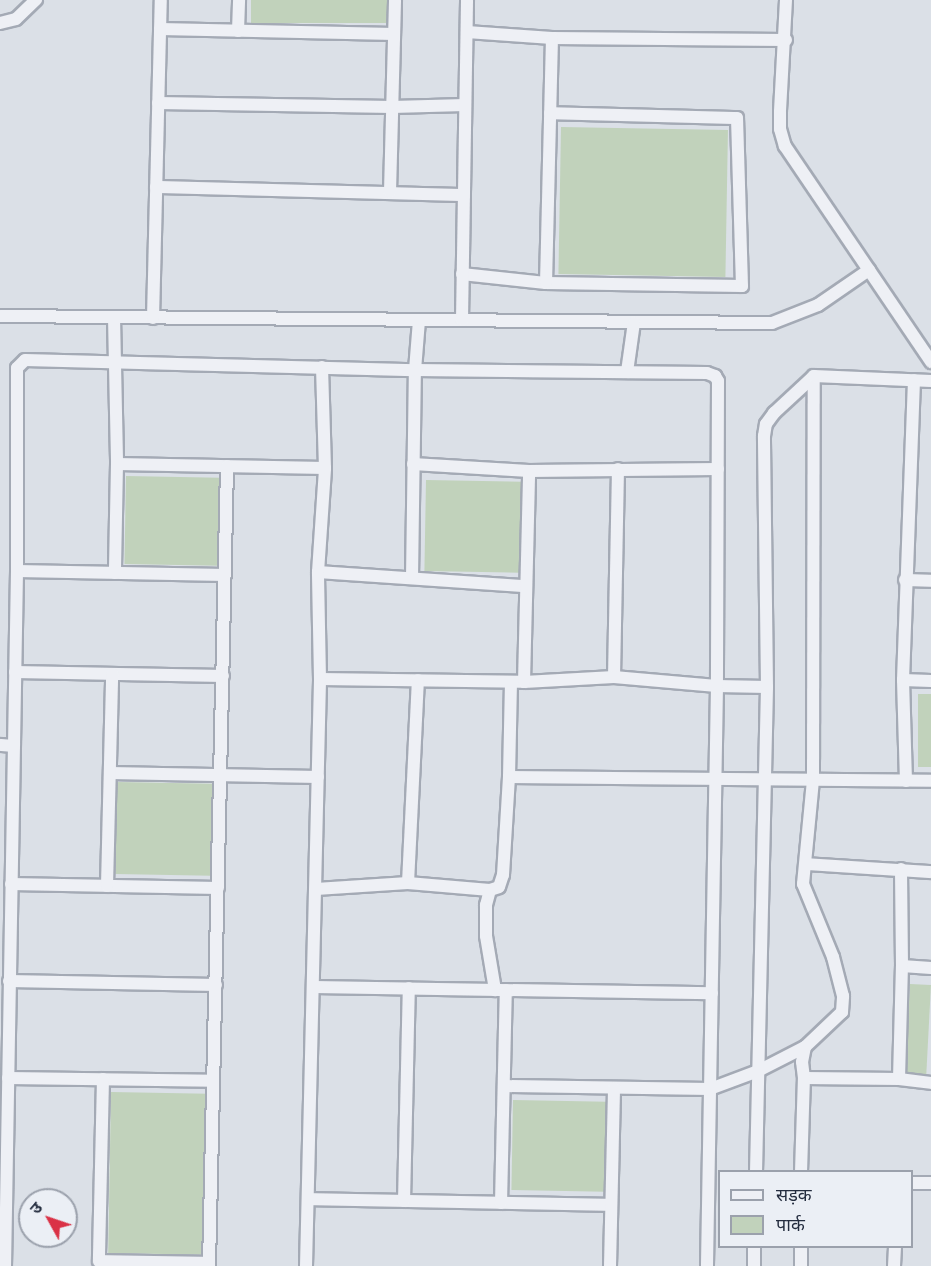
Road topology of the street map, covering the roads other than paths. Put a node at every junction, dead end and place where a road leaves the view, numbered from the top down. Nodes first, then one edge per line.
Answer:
1 (36, 0) edge
2 (161, 0) edge
3 (238, 0) edge
4 (395, 0) edge
5 (467, 0) edge
6 (786, 0) edge
7 (0, 23) edge
8 (160, 29) junction
9 (238, 31) junction
10 (467, 32) junction
11 (394, 34) junction
12 (552, 39) junction
13 (786, 39) junction
14 (158, 103) junction
15 (465, 105) junction
16 (392, 108) junction
17 (550, 113) junction
18 (156, 187) junction
19 (390, 192) junction
20 (464, 195) junction
21 (869, 270) junction
22 (462, 274) junction
23 (546, 283) junction
24 (0, 316) edge
25 (114, 317) junction
26 (153, 318) junction
27 (419, 320) junction
28 (462, 320) junction
29 (634, 322) junction
30 (931, 362) edge
31 (113, 363) junction
32 (322, 367) junction
33 (415, 370) junction
34 (627, 372) junction
35 (814, 376) junction
36 (914, 380) junction
37 (931, 381) edge
38 (117, 464) junction
39 (413, 464) junction
40 (227, 466) junction
41 (325, 468) junction
42 (618, 468) junction
43 (718, 470) junction
44 (529, 471) junction
45 (17, 571) junction
46 (318, 572) junction
47 (115, 573) junction
48 (225, 575) junction
49 (412, 578) junction
50 (905, 580) junction
51 (931, 580) edge
52 (526, 586) junction
53 (15, 672) junction
54 (112, 674) junction
55 (223, 676) junction
56 (614, 677) junction
57 (320, 679) junction
58 (418, 680) junction
59 (903, 680) junction
60 (931, 681) edge
61 (511, 682) junction
62 (524, 682) junction
63 (717, 686) junction
64 (766, 687) junction
65 (0, 745) edge
66 (14, 746) junction
67 (110, 773) junction
68 (220, 775) junction
69 (318, 777) junction
70 (509, 777) junction
71 (716, 779) junction
72 (764, 779) junction
73 (813, 780) junction
74 (906, 781) junction
75 (931, 781) edge
76 (806, 864) junction
77 (901, 869) junction
78 (931, 872) edge
79 (408, 883) junction
80 (11, 884) junction
81 (107, 886) junction
82 (218, 888) junction
83 (316, 889) junction
84 (490, 890) junction
85 (902, 966) junction
86 (931, 968) edge
87 (9, 981) junction
88 (216, 985) junction
89 (314, 987) junction
90 (409, 988) junction
91 (500, 990) junction
92 (712, 993) junction
93 (805, 1047) junction
94 (758, 1071) junction
95 (8, 1078) junction
96 (804, 1078) junction
97 (899, 1078) junction
98 (103, 1079) junction
99 (213, 1081) junction
100 (931, 1083) edge
101 (504, 1086) junction
102 (614, 1088) junction
103 (710, 1089) junction
104 (756, 1170) edge
105 (801, 1170) edge
106 (913, 1183) edge
107 (931, 1183) edge
108 (309, 1199) junction
109 (404, 1201) junction
110 (501, 1203) junction
111 (611, 1204) junction
112 (754, 1248) edge
113 (801, 1248) edge
114 (895, 1248) edge
115 (99, 1264) edge
116 (209, 1265) edge
117 (4, 1266) edge
118 (306, 1266) edge
119 (610, 1266) edge
120 (707, 1266) edge
121 (754, 1266) edge
122 (801, 1266) edge
123 (894, 1266) edge

1 - 7 street
2 - 8 street
3 - 9 street
4 - 11 street
5 - 10 street
6 - 13 street
8 - 9 street
8 - 14 street
9 - 11 street
10 - 12 street
10 - 15 street
11 - 16 street
12 - 13 street
12 - 17 street
13 - 21 street
14 - 16 street
14 - 18 street
15 - 16 street
15 - 20 street
16 - 19 street
17 - 23 street
17 - 23 street
18 - 19 street
18 - 26 street
19 - 20 street
20 - 22 street
21 - 29 street
21 - 30 street
22 - 23 street
22 - 28 street
24 - 25 street
25 - 26 street
25 - 31 street
26 - 27 street
27 - 28 street
27 - 33 street
28 - 29 street
29 - 34 street
31 - 32 street
31 - 38 street
31 - 45 street
32 - 33 street
32 - 41 street
33 - 34 street
33 - 39 street
34 - 43 street
35 - 36 street
35 - 64 street
35 - 73 street
36 - 37 street
36 - 50 street
38 - 40 street
38 - 47 street
39 - 44 street
39 - 49 street
40 - 41 street
40 - 48 street
41 - 46 street
42 - 43 street
42 - 44 street
42 - 56 street
43 - 63 street
44 - 52 street
45 - 47 street
45 - 53 street
46 - 49 street
46 - 57 street
47 - 48 street
48 - 55 street
49 - 52 street
50 - 51 street
50 - 59 street
52 - 62 street
53 - 54 street
53 - 66 street
54 - 55 street
54 - 67 street
55 - 68 street
56 - 62 street
56 - 63 street
57 - 58 street
57 - 69 street
58 - 61 street
58 - 79 street
59 - 60 street
59 - 74 street
61 - 62 street
61 - 70 street
63 - 64 street
63 - 71 street
64 - 72 street
65 - 66 street
66 - 80 street
67 - 68 street
67 - 81 street
68 - 69 street
68 - 82 street
69 - 83 street
70 - 71 street
70 - 84 street
71 - 72 street
71 - 92 street
72 - 73 street
72 - 94 street
73 - 74 street
73 - 76 street
74 - 75 street
76 - 77 street
76 - 93 street
77 - 78 street
77 - 85 street
79 - 83 street
79 - 84 street
80 - 81 street
80 - 87 street
81 - 82 street
82 - 88 street
83 - 89 street
84 - 91 street
85 - 86 street
85 - 97 street
87 - 88 street
87 - 95 street
88 - 99 street
89 - 90 street
89 - 108 street
90 - 91 street
90 - 109 street
91 - 92 street
91 - 101 street
92 - 103 street
93 - 94 street
93 - 96 street
94 - 103 street
94 - 104 street
95 - 98 street
95 - 117 street
96 - 97 street
96 - 105 street
97 - 100 street
98 - 99 street
98 - 115 street
99 - 116 street
101 - 102 street
101 - 110 street
102 - 103 street
102 - 111 street
103 - 120 street
106 - 107 street
108 - 109 street
108 - 118 street
109 - 110 street
110 - 111 street
111 - 119 street
112 - 121 street
113 - 122 street
114 - 123 street
115 - 116 street

